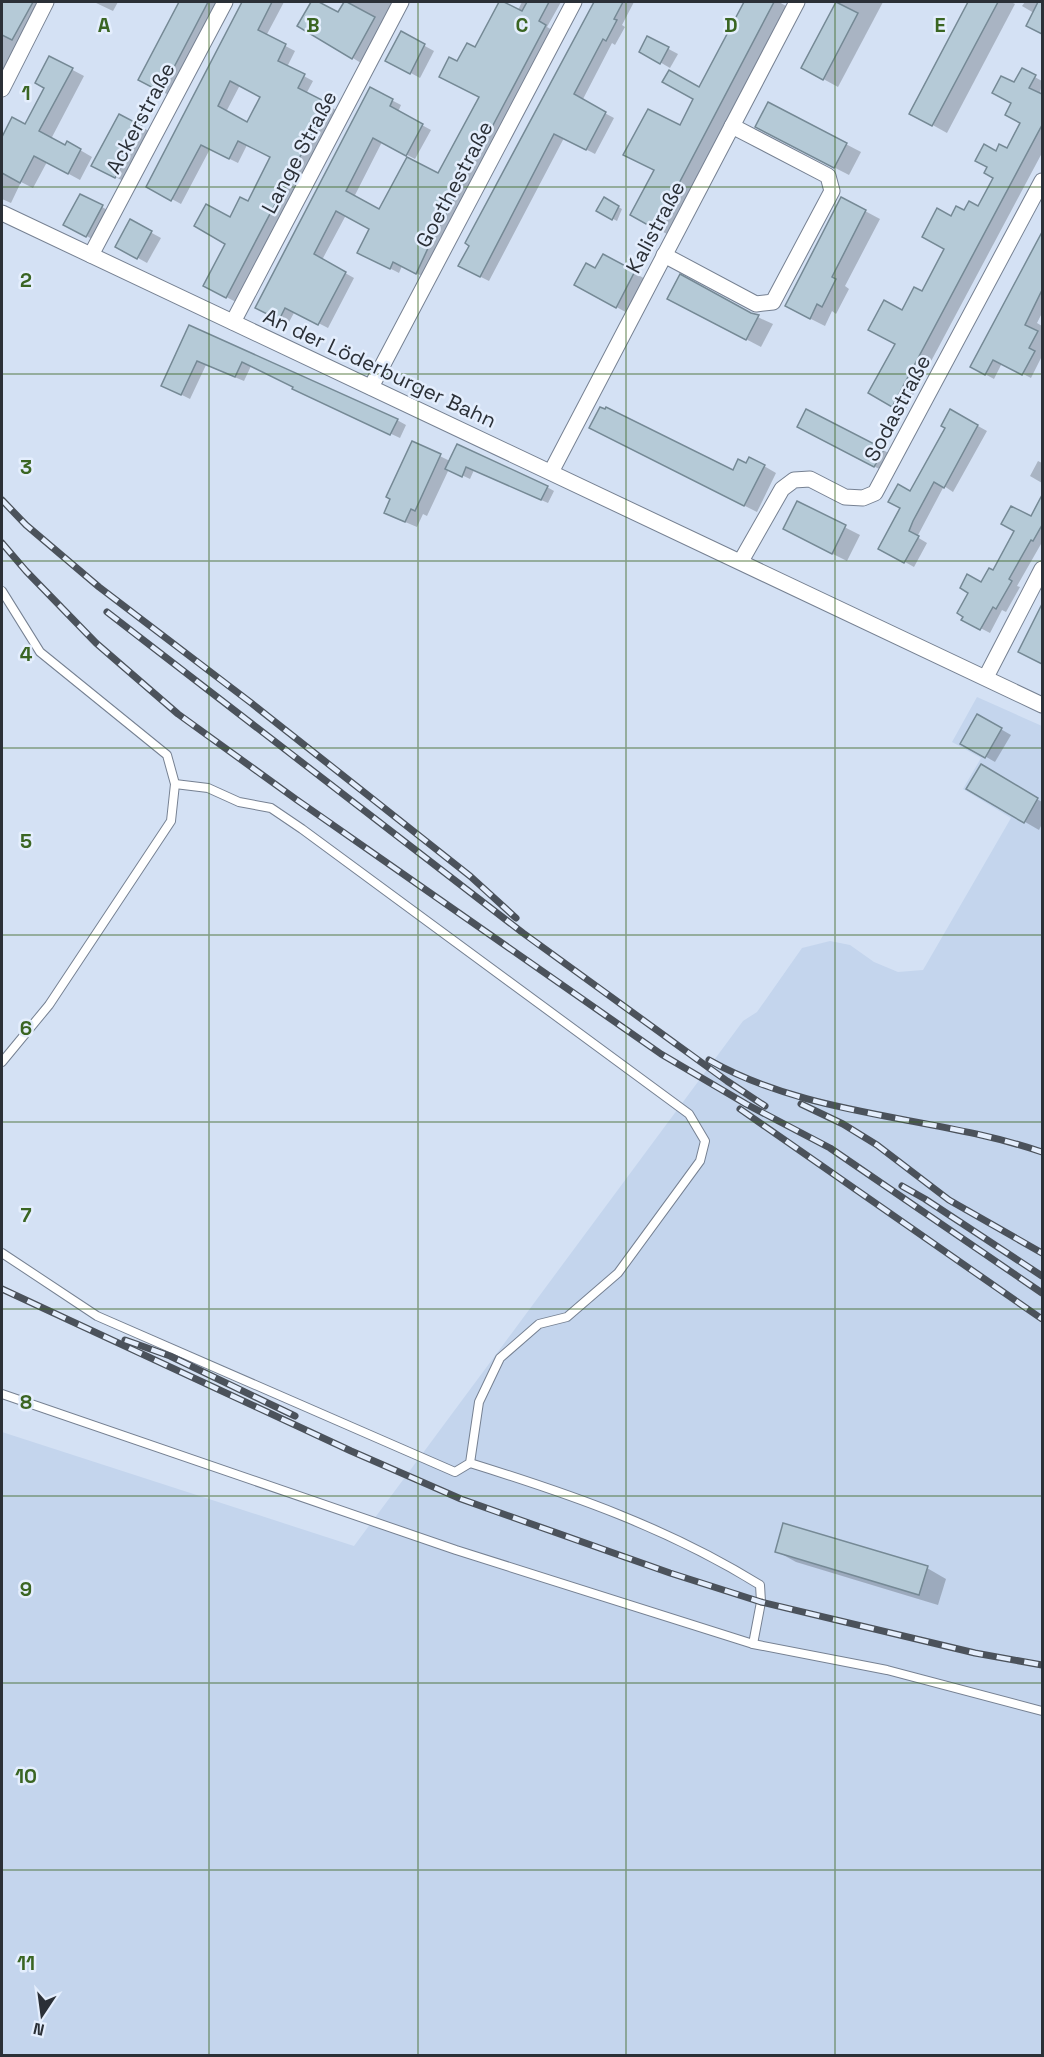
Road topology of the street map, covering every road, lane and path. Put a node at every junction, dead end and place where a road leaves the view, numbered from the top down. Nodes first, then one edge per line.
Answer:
1 (46, 2) edge
2 (225, 2) edge
3 (401, 2) edge
4 (574, 2) edge
5 (797, 2) edge
6 (2, 89) edge
7 (732, 126) junction
8 (1042, 181) edge
9 (2, 213) edge
10 (91, 255) junction
11 (664, 255) junction
12 (233, 322) junction
13 (371, 387) junction
14 (551, 472) junction
15 (741, 561) junction
16 (1042, 569) edge
17 (2, 591) edge
18 (986, 677) junction
19 (1042, 705) edge
20 (175, 784) junction
21 (2, 1062) edge
22 (2, 1253) edge
23 (2, 1394) edge
24 (470, 1463) junction
25 (753, 1644) junction
26 (1042, 1711) edge

1 - 6 street
2 - 10 street, Ackerstraße
3 - 12 street, Lange Straße
4 - 13 street, Goethestraße
5 - 7 street, Kalistraße
7 - 11 street, Kalistraße
7 - 11 street
8 - 15 street, Sodastraße
9 - 10 street, An der Löderburger Bahn
10 - 12 street, An der Löderburger Bahn
11 - 14 street, Kalistraße
12 - 13 street, An der Löderburger Bahn
13 - 14 street, An der Löderburger Bahn
14 - 15 street, An der Löderburger Bahn
15 - 18 street, An der Löderburger Bahn
16 - 18 street
17 - 20 lane
18 - 19 street, An der Löderburger Bahn
20 - 21 lane
20 - 24 lane
22 - 24 lane
23 - 25 lane
24 - 25 lane
25 - 26 lane

